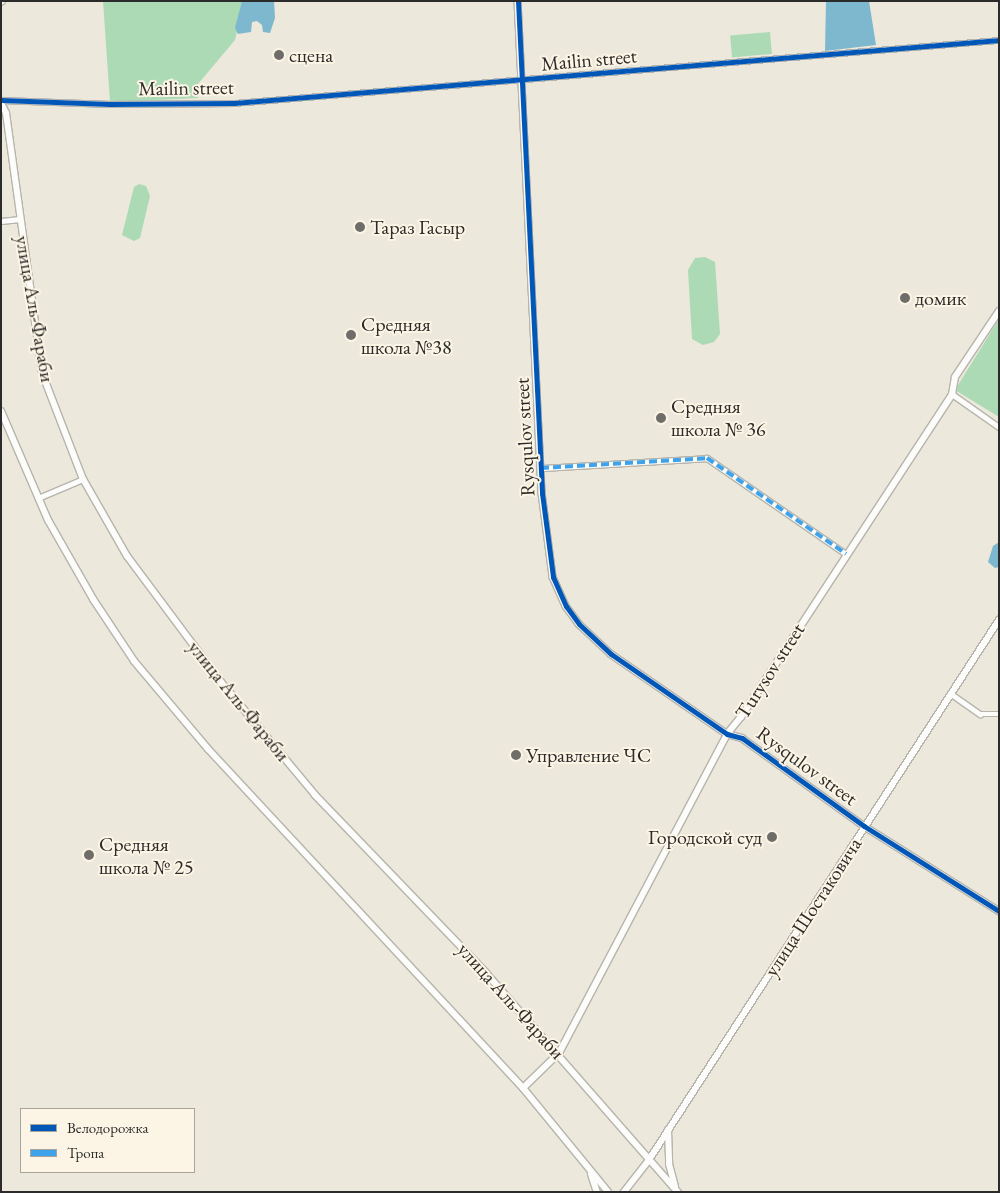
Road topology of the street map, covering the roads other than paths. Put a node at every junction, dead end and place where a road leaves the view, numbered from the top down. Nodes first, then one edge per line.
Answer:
1 (518, 1) edge
2 (999, 40) edge
3 (524, 80) junction
4 (1, 101) edge
5 (5, 133) edge
6 (20, 219) junction
7 (1, 221) edge
8 (999, 311) edge
9 (952, 394) junction
10 (1, 411) edge
11 (999, 427) edge
12 (541, 468) junction
13 (83, 479) junction
14 (38, 498) junction
15 (846, 554) junction
16 (999, 620) edge
17 (950, 693) junction
18 (999, 714) edge
19 (727, 734) junction
20 (864, 826) junction
21 (999, 911) edge
22 (559, 1053) junction
23 (523, 1088) junction
24 (668, 1130) junction
25 (649, 1160) junction
26 (589, 1168) junction
27 (678, 1191) edge
28 (596, 1192) edge
29 (608, 1192) edge
30 (624, 1192) edge

1 - 3 street, Rysqulov street
2 - 3 street, Mailin street
3 - 4 street, Mailin street
3 - 12 street, Rysqulov street
4 - 5 main road, улица Аль-Фараби
5 - 6 main road, улица Аль-Фараби
6 - 7 street
6 - 13 main road, улица Аль-Фараби
8 - 9 main road, Turysov street
9 - 11 street
9 - 15 main road, Turysov street
10 - 14 main road
12 - 15 street
12 - 19 street, Rysqulov street
13 - 14 street
13 - 22 main road, улица Аль-Фараби
14 - 23 main road
15 - 19 main road, Turysov street
16 - 17 street, улица Шостаковича
17 - 18 street
17 - 20 street, улица Шостаковича
19 - 20 street, Rysqulov street
19 - 22 main road, Turysov street
20 - 21 street, Rysqulov street
20 - 24 street, улица Шостаковича
22 - 23 main road, Turysov street
22 - 25 main road, улица Аль-Фараби
23 - 26 main road
24 - 25 street, улица Шостаковича
24 - 27 main road
25 - 27 main road, улица Аль-Фараби
25 - 30 street, улица Шостаковича
26 - 28 main road
26 - 29 main road

